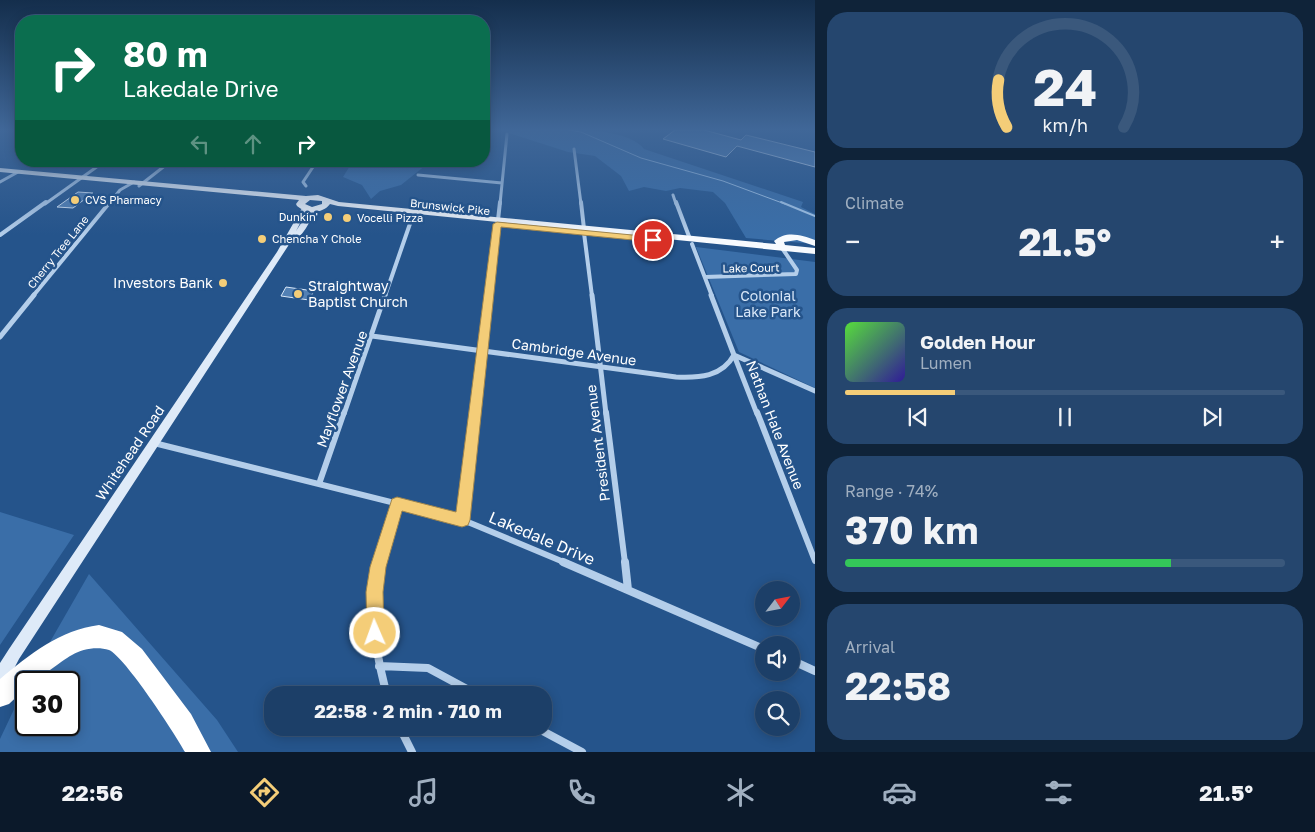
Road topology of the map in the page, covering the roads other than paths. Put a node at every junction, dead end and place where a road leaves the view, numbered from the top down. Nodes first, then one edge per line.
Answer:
1 (504, 165) edge
2 (576, 165) edge
3 (97, 167) edge
4 (162, 167) edge
5 (312, 167) edge
6 (0, 172) edge
7 (16, 173) junction
8 (418, 175) dead end
9 (80, 179) junction
10 (0, 182) edge
11 (502, 183) junction
12 (135, 184) junction
13 (306, 186) dead end
14 (673, 195) dead end
15 (312, 205) junction
16 (413, 215) junction
17 (497, 222) junction
18 (584, 231) junction
19 (0, 235) edge
20 (691, 241) junction
21 (815, 243) edge
22 (784, 251) junction
23 (815, 251) edge
24 (815, 256) edge
25 (705, 277) junction
26 (372, 336) junction
27 (0, 337) edge
28 (482, 351) junction
29 (734, 355) junction
30 (600, 367) junction
31 (815, 391) edge
32 (154, 443) junction
33 (319, 484) junction
34 (397, 504) junction
35 (462, 520) junction
36 (815, 560) edge
37 (628, 590) junction
38 (755, 645) edge
39 (800, 664) edge
40 (379, 666) junction
41 (815, 671) edge
42 (0, 678) edge
43 (385, 686) edge
44 (461, 686) edge
45 (0, 696) edge
46 (404, 736) edge
47 (552, 736) edge
48 (198, 752) edge
49 (412, 752) edge
50 (582, 752) edge

1 - 11 street
2 - 18 street, President Avenue
3 - 9 street
4 - 12 street, Cherry Tree Lane
5 - 13 street
6 - 7 main road, Brunswick Pike
7 - 9 main road, Brunswick Pike
7 - 10 street
8 - 11 street
9 - 12 main road, Brunswick Pike
9 - 19 street
11 - 17 street
12 - 15 main road, Brunswick Pike
12 - 27 street, Cherry Tree Lane
14 - 20 street, Nathan Hale Avenue
15 - 16 main road, Brunswick Pike
15 - 17 main road, Brunswick Pike
15 - 32 main road, Whitehead Road
16 - 17 main road, Brunswick Pike
16 - 26 street, Mayflower Avenue
17 - 18 main road, Brunswick Pike
17 - 28 street
18 - 20 main road, Brunswick Pike
18 - 30 street, President Avenue
20 - 22 main road, Brunswick Pike
20 - 25 street, Nathan Hale Avenue
21 - 22 main road
22 - 23 main road, Brunswick Pike
22 - 24 main road, Brunswick Pike
22 - 25 street, Lake Court
25 - 29 street, Nathan Hale Avenue
26 - 28 street, Cambridge Avenue
26 - 33 street, Mayflower Avenue
28 - 30 street, Cambridge Avenue
28 - 35 street
29 - 30 street, Cambridge Avenue
29 - 31 street
29 - 36 street, Nathan Hale Avenue
30 - 37 street, President Avenue
32 - 33 street, Lakedale Drive
32 - 42 main road, Whitehead Road
33 - 34 street, Lakedale Drive
34 - 35 street, Lakedale Drive
34 - 40 street
35 - 37 street, Lakedale Drive
37 - 38 street, Lakedale Drive
39 - 41 street
40 - 43 street
40 - 44 street
45 - 48 highway
46 - 49 street
47 - 50 street

